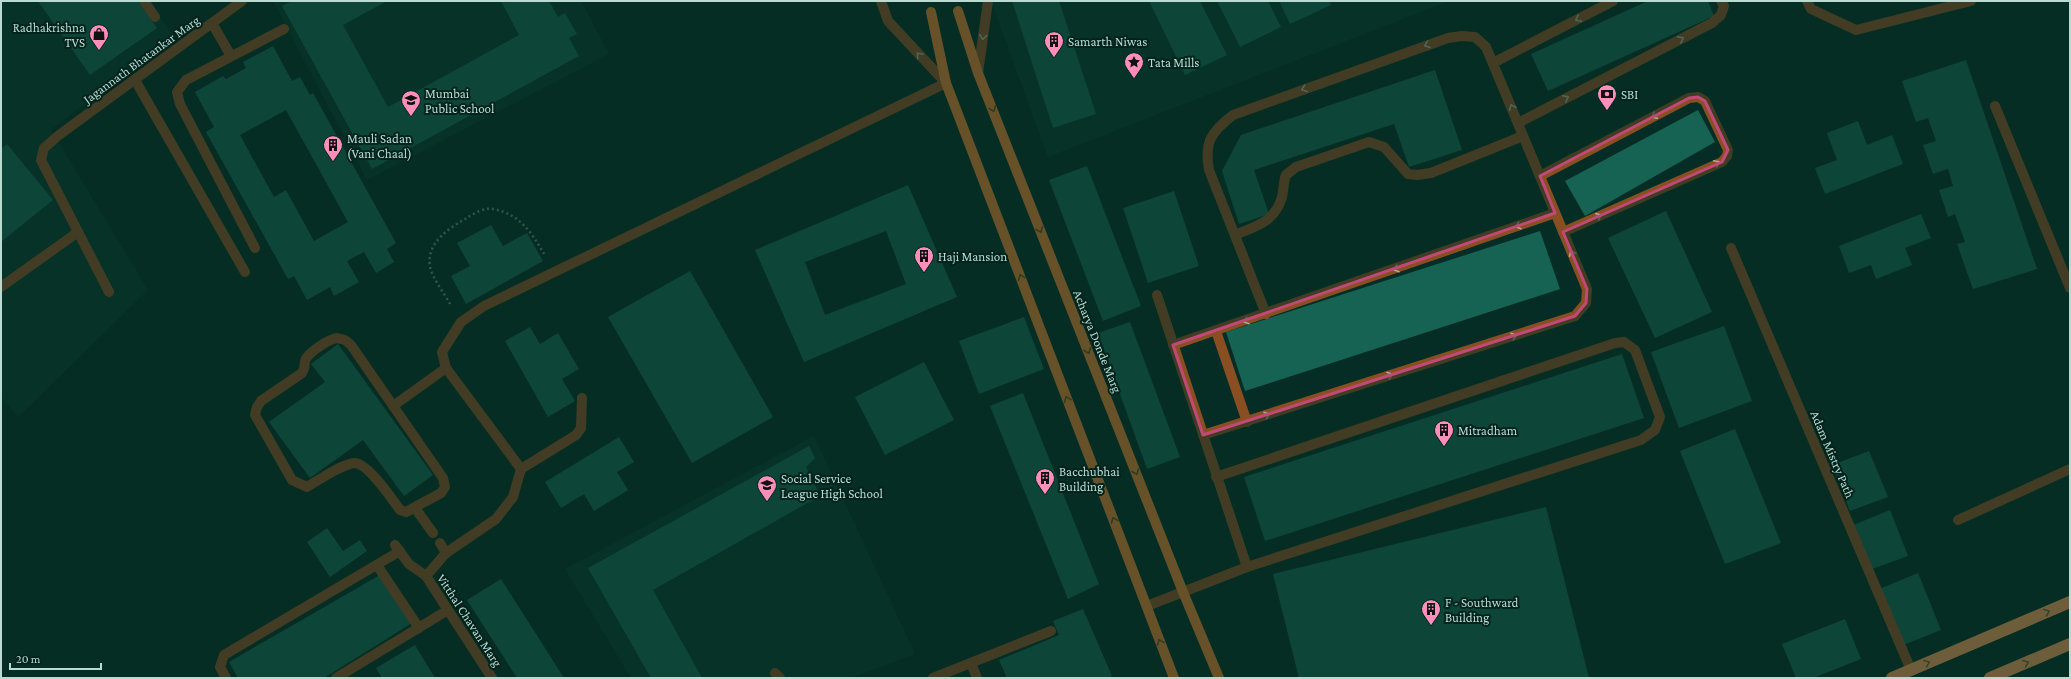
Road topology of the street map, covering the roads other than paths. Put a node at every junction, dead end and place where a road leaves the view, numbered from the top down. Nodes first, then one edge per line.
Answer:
1 (144, 1) edge
2 (242, 1) edge
3 (881, 1) edge
4 (988, 1) edge
5 (1613, 1) edge
6 (1722, 1) edge
7 (1807, 1) edge
8 (1971, 1) edge
9 (930, 12) dead end
10 (958, 12) dead end
11 (155, 17) dead end
12 (212, 23) junction
13 (284, 29) dead end
14 (231, 56) junction
15 (1493, 63) junction
16 (978, 73) junction
17 (135, 80) junction
18 (946, 83) junction
19 (1995, 106) dead end
20 (1518, 123) junction
21 (1524, 136) junction
22 (1540, 176) junction
23 (1555, 213) junction
24 (78, 232) junction
25 (1563, 232) junction
26 (1235, 235) junction
27 (255, 248) dead end
28 (1731, 248) dead end
29 (245, 272) dead end
30 (1, 288) edge
31 (2070, 288) edge
32 (108, 292) dead end
33 (1157, 295) dead end
34 (1266, 314) junction
35 (1216, 331) junction
36 (1173, 345) junction
37 (446, 368) junction
38 (582, 398) dead end
39 (393, 406) junction
40 (1247, 422) junction
41 (1203, 435) junction
42 (521, 469) junction
43 (2070, 469) edge
44 (1216, 477) junction
45 (415, 508) junction
46 (1958, 520) dead end
47 (433, 533) dead end
48 (440, 543) dead end
49 (446, 553) junction
50 (377, 565) junction
51 (1247, 567) junction
52 (426, 576) junction
53 (1183, 592) junction
54 (2070, 602) edge
55 (1147, 606) junction
56 (448, 610) junction
57 (419, 628) junction
58 (1051, 631) dead end
59 (2070, 644) edge
60 (971, 663) junction
61 (1911, 670) junction
62 (226, 678) edge
63 (336, 678) edge
64 (492, 678) edge
65 (933, 678) edge
66 (977, 678) edge
67 (1174, 678) edge
68 (1219, 678) edge
69 (1892, 678) edge
70 (1990, 678) edge

1 - 11 street
2 - 12 street, Jagannath Bhatankar Marg
18 -> 3 street
4 -> 16 street
5 -> 15 street
20 -> 6 street
7 - 8 street
9 - 18 main road
10 - 16 main road, Acharya Donde Marg
12 - 14 street
12 - 17 street, Jagannath Bhatankar Marg
13 - 14 street
14 - 27 street
20 -> 15 street
15 -> 26 street
16 -> 53 main road, Acharya Donde Marg
17 - 24 street, Jagannath Bhatankar Marg
17 - 29 street
18 - 37 street
55 -> 18 main road
19 - 31 street
20 - 21 street
21 - 22 street
21 - 26 street
22 - 23 street
25 -> 22 street
23 - 25 street
23 -> 34 street
24 - 30 street
24 - 32 street, Jagannath Bhatankar Marg
40 -> 25 street
26 - 34 street
28 - 61 street, Adam Mistry Path
33 - 36 street
34 -> 35 street
35 - 36 street
35 - 40 street
36 - 41 street
37 - 39 street
37 - 42 street
38 - 42 street
39 - 45 street
39 - 45 street
40 - 41 street
41 - 44 street
42 - 49 street
43 - 46 street
44 - 51 street
44 - 51 street
45 - 47 street
48 - 49 street
49 - 52 street
50 - 52 street
50 - 57 street
50 - 62 street
51 - 53 street
52 - 56 street, Vitthal Chavan Marg
53 - 55 street
53 - 68 main road, Acharya Donde Marg
61 -> 54 highway
67 -> 55 main road
56 - 57 street
56 - 64 street, Vitthal Chavan Marg
57 - 63 street
58 - 60 street
70 -> 59 highway
60 - 65 street
60 - 66 street
61 - 69 highway

